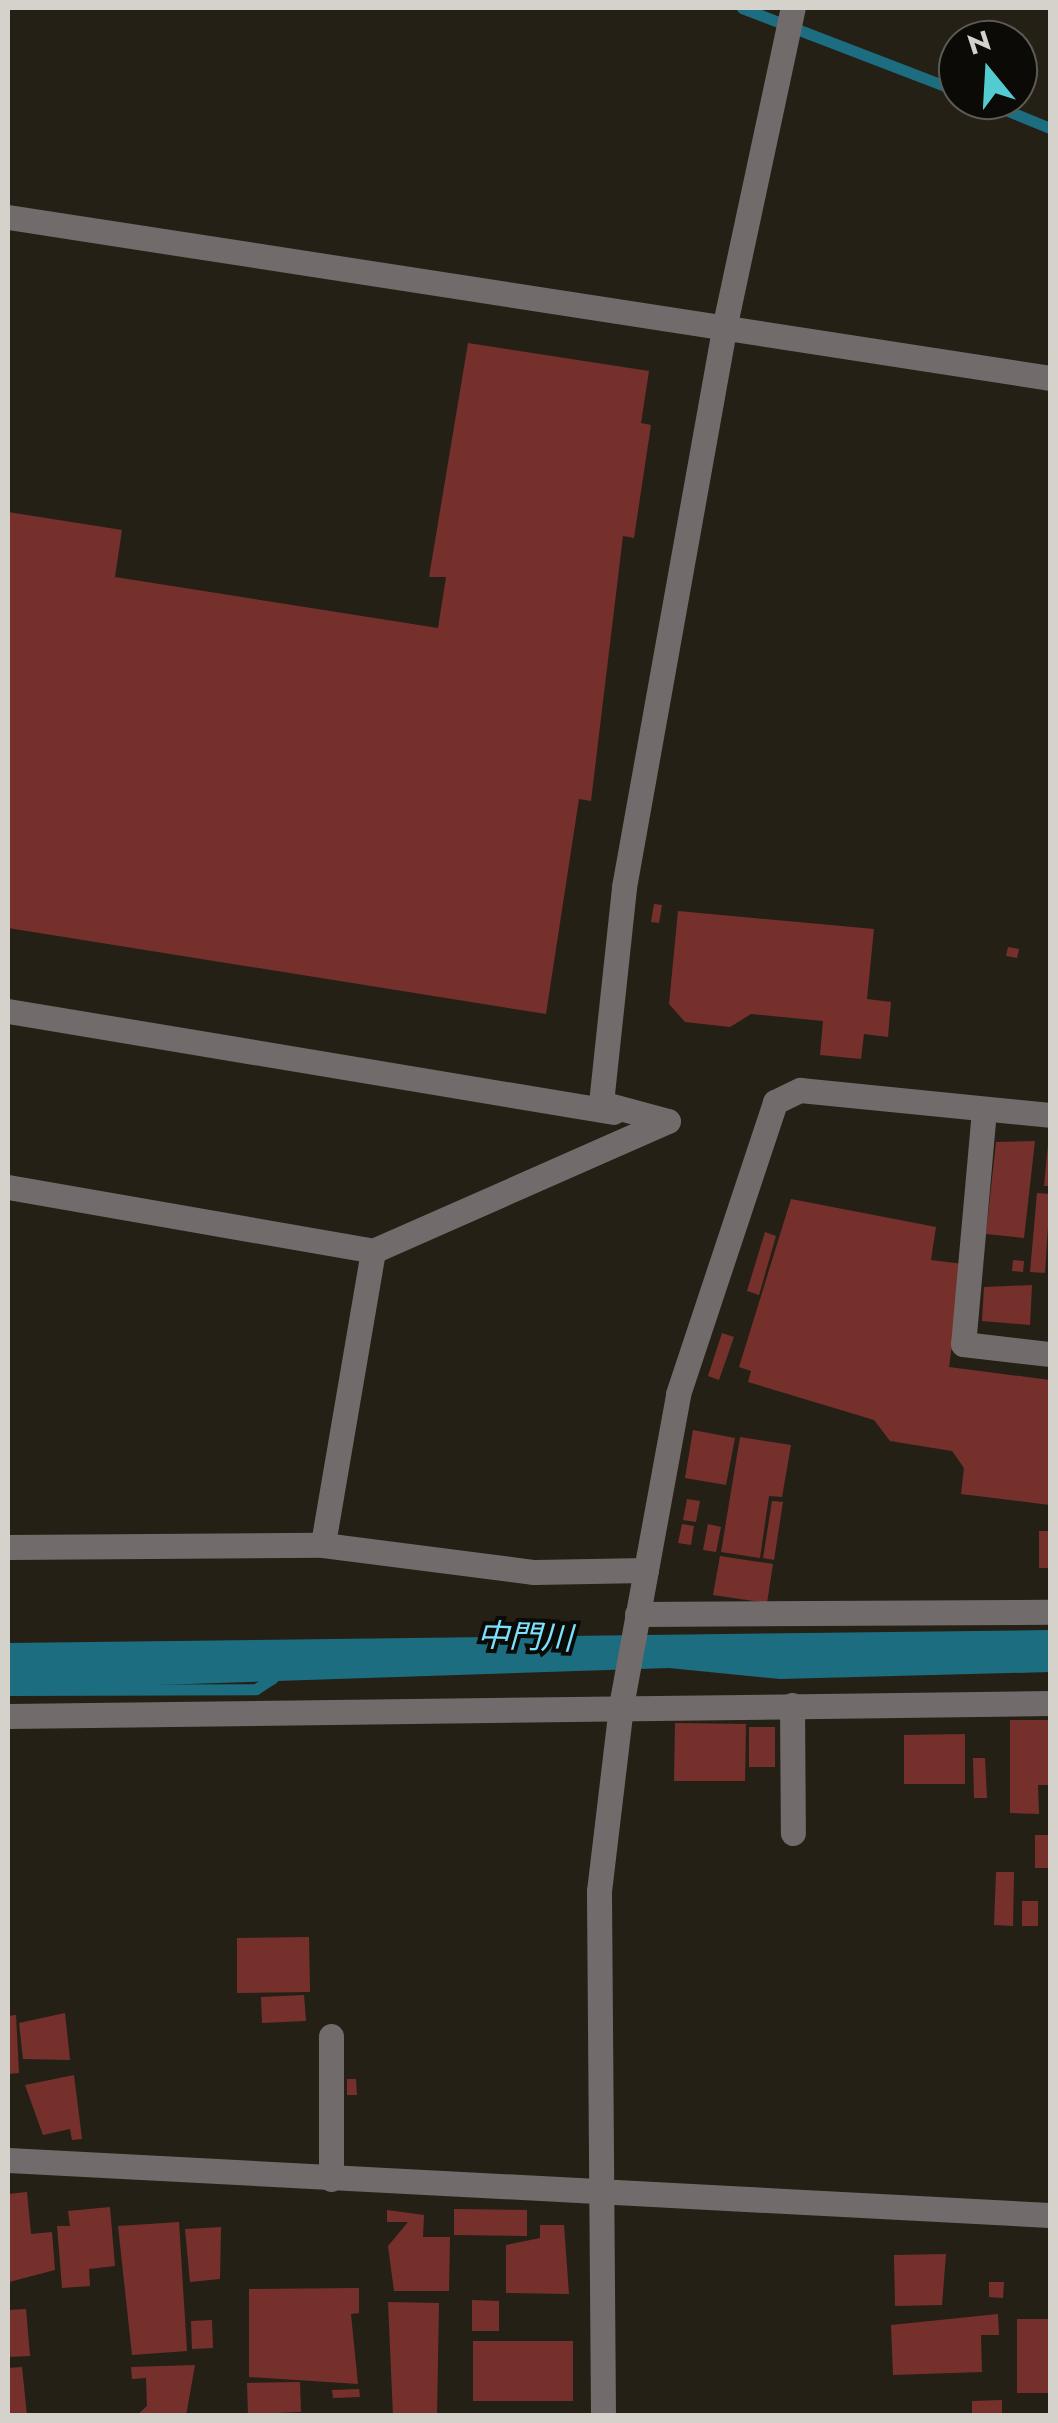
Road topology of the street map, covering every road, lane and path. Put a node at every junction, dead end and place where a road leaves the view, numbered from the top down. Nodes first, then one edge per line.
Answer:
1 (793, 8) edge
2 (8, 217) edge
3 (725, 324) junction
4 (1050, 378) edge
5 (8, 1011) edge
6 (984, 1110) junction
7 (1050, 1116) edge
8 (668, 1121) junction
9 (8, 1187) edge
10 (372, 1251) junction
11 (1050, 1354) edge
12 (323, 1545) junction
13 (8, 1547) edge
14 (646, 1570) junction
15 (1050, 1612) edge
16 (638, 1614) junction
17 (621, 1703) junction
18 (1050, 1703) edge
19 (792, 1704) junction
20 (8, 1716) edge
21 (793, 1833) dead end
22 (331, 2036) dead end
23 (8, 2160) edge
24 (331, 2179) junction
25 (603, 2190) junction
26 (1050, 2215) edge
27 (603, 2416) edge

1 - 3 street
2 - 3 street
3 - 4 street
3 - 8 street
5 - 8 street
6 - 7 street
6 - 11 street
6 - 14 street
8 - 10 street
9 - 10 street
10 - 12 street
12 - 13 street
12 - 14 street
14 - 16 street
15 - 16 street
16 - 17 street
17 - 19 street
17 - 20 street
17 - 25 street
18 - 19 street
19 - 21 street
22 - 24 street
23 - 24 street
24 - 25 street
25 - 26 street
25 - 27 street

